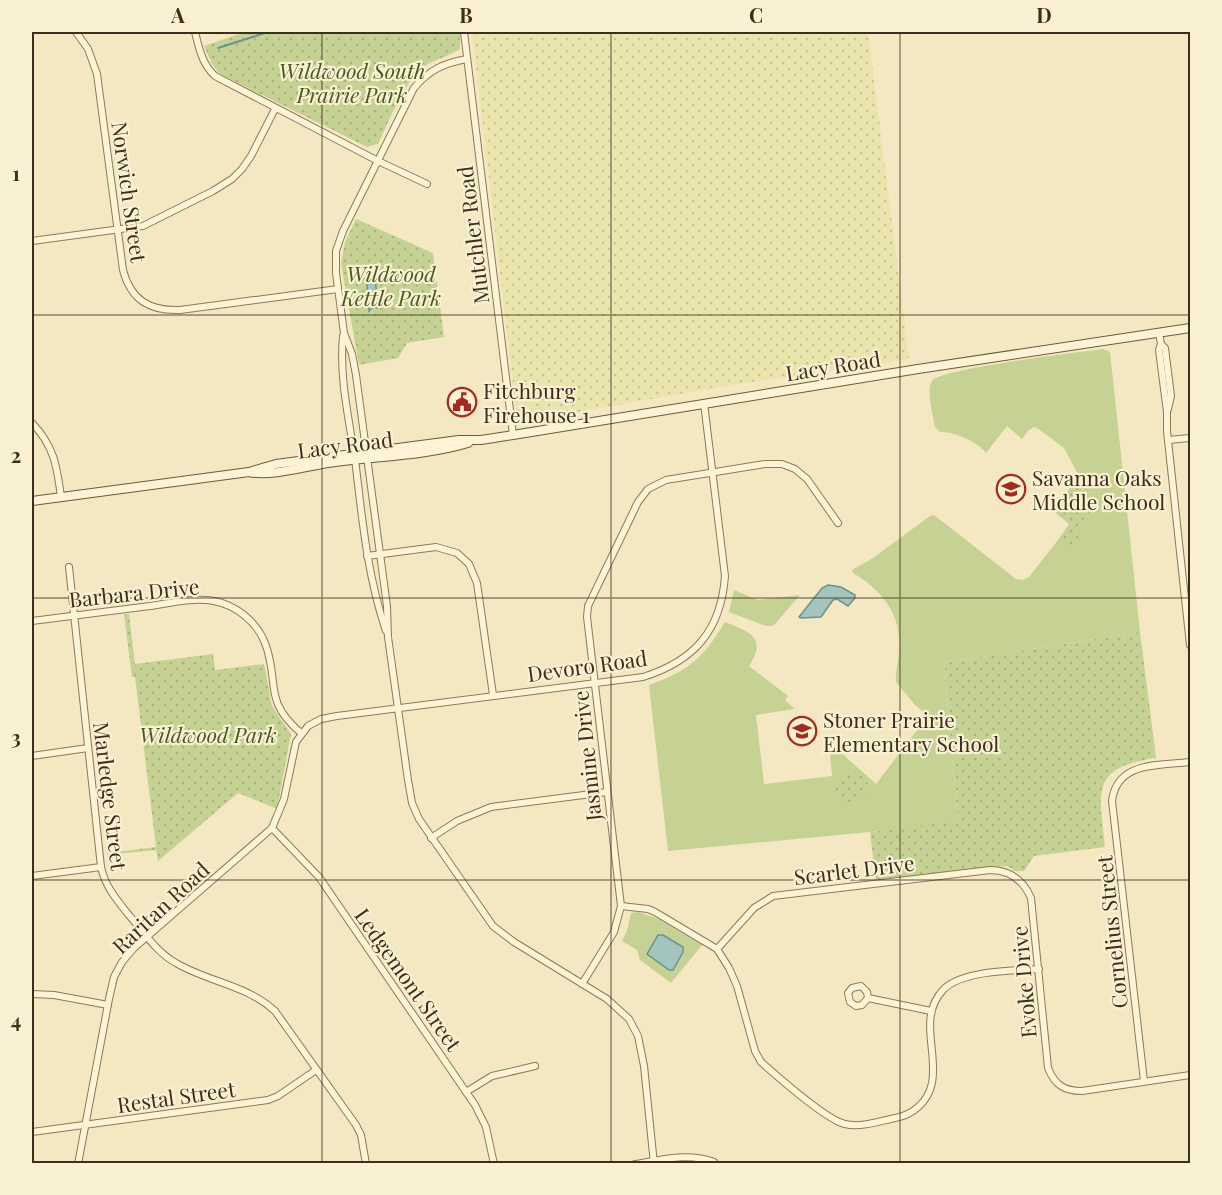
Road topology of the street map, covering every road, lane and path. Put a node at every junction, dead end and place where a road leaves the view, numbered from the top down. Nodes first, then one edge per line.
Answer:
1 (76, 32) edge
2 (195, 32) edge
3 (464, 32) edge
4 (467, 59) junction
5 (275, 109) junction
6 (378, 161) junction
7 (427, 184) dead end
8 (118, 229) junction
9 (32, 241) edge
10 (338, 289) junction
11 (1191, 328) edge
12 (344, 333) junction
13 (1159, 333) junction
14 (359, 394) junction
15 (346, 395) junction
16 (704, 404) junction
17 (32, 423) edge
18 (513, 435) junction
19 (1191, 438) edge
20 (1168, 440) junction
21 (367, 456) junction
22 (354, 457) junction
23 (713, 472) junction
24 (61, 497) junction
25 (32, 501) edge
26 (838, 523) dead end
27 (379, 554) junction
28 (367, 556) junction
29 (69, 567) dead end
30 (74, 616) junction
31 (32, 621) edge
32 (388, 637) junction
33 (1191, 645) edge
34 (595, 683) junction
35 (493, 695) junction
36 (398, 708) junction
37 (301, 734) junction
38 (88, 748) junction
39 (32, 756) edge
40 (1191, 762) edge
41 (607, 792) junction
42 (272, 828) junction
43 (431, 838) junction
44 (101, 867) junction
45 (32, 876) edge
46 (1016, 877) joint
47 (621, 906) junction
48 (147, 936) junction
49 (717, 949) junction
50 (1039, 969) junction
51 (582, 984) junction
52 (32, 994) edge
53 (868, 998) dead end
54 (108, 1005) junction
55 (931, 1011) junction
56 (535, 1066) dead end
57 (316, 1070) junction
58 (1191, 1075) edge
59 (1144, 1081) junction
60 (466, 1092) junction
61 (85, 1125) junction
62 (32, 1132) edge
63 (654, 1162) edge
64 (714, 1162) dead end
65 (78, 1164) edge
66 (366, 1164) edge
67 (494, 1164) edge
68 (635, 1164) edge

1 - 8 street, Norwich Street
2 - 5 street
3 - 4 street, Mutchler Road
4 - 6 street
4 - 18 street, Mutchler Road
5 - 6 street
5 - 8 street
6 - 7 street
6 - 10 street
8 - 9 street
8 - 10 street, Norwich Street
10 - 12 street
11 - 13 street, Lacy Road
12 - 14 street
12 - 15 street
13 - 16 street, Lacy Road
13 - 20 street
14 - 15 street
14 - 21 street
15 - 22 street
16 - 18 street, Lacy Road
16 - 23 street, Devoro Road
17 - 24 street
18 - 21 street, Lacy Road
19 - 20 street
20 - 33 street
21 - 22 street, Lacy Road
21 - 27 street
22 - 24 street, Lacy Road
22 - 28 street
23 - 26 street, Jasmine Drive
23 - 34 street, Jasmine Drive
23 - 34 street, Devoro Road
24 - 25 street, Lacy Road
27 - 28 street
27 - 32 street
27 - 35 street
28 - 32 street
29 - 30 street, Marledge Street
30 - 31 street, Barbara Drive
30 - 37 street, Barbara Drive
30 - 38 street, Marledge Street
32 - 36 street
34 - 35 street, Devoro Road
34 - 41 street, Jasmine Drive
35 - 36 street, Devoro Road
36 - 37 street, Devoro Road
36 - 43 street
37 - 42 street, Raritan Road
38 - 39 street
38 - 44 street, Marledge Street
40 - 59 street, Cornelius Street
41 - 43 street
41 - 47 street, Jasmine Drive
42 - 48 street, Raritan Road
42 - 60 street, Ledgemont Street
43 - 51 street
44 - 45 street
44 - 48 street, Marledge Street
46 - 49 street, Scarlet Drive
46 - 50 street, Evoke Drive
47 - 49 street
47 - 51 street, Jasmine Drive
48 - 54 street, Raritan Road
48 - 57 street, Marledge Street
49 - 55 street
50 - 55 street
50 - 59 street, Evoke Drive
51 - 63 street
52 - 54 street
53 - 55 street
54 - 61 street, Raritan Road
56 - 60 street
57 - 61 street, Restal Street
57 - 66 street, Marledge Street
58 - 59 street
60 - 67 street, Ledgemont Street
61 - 62 street, Restal Street
61 - 65 street, Raritan Road
63 - 64 street
63 - 68 street

